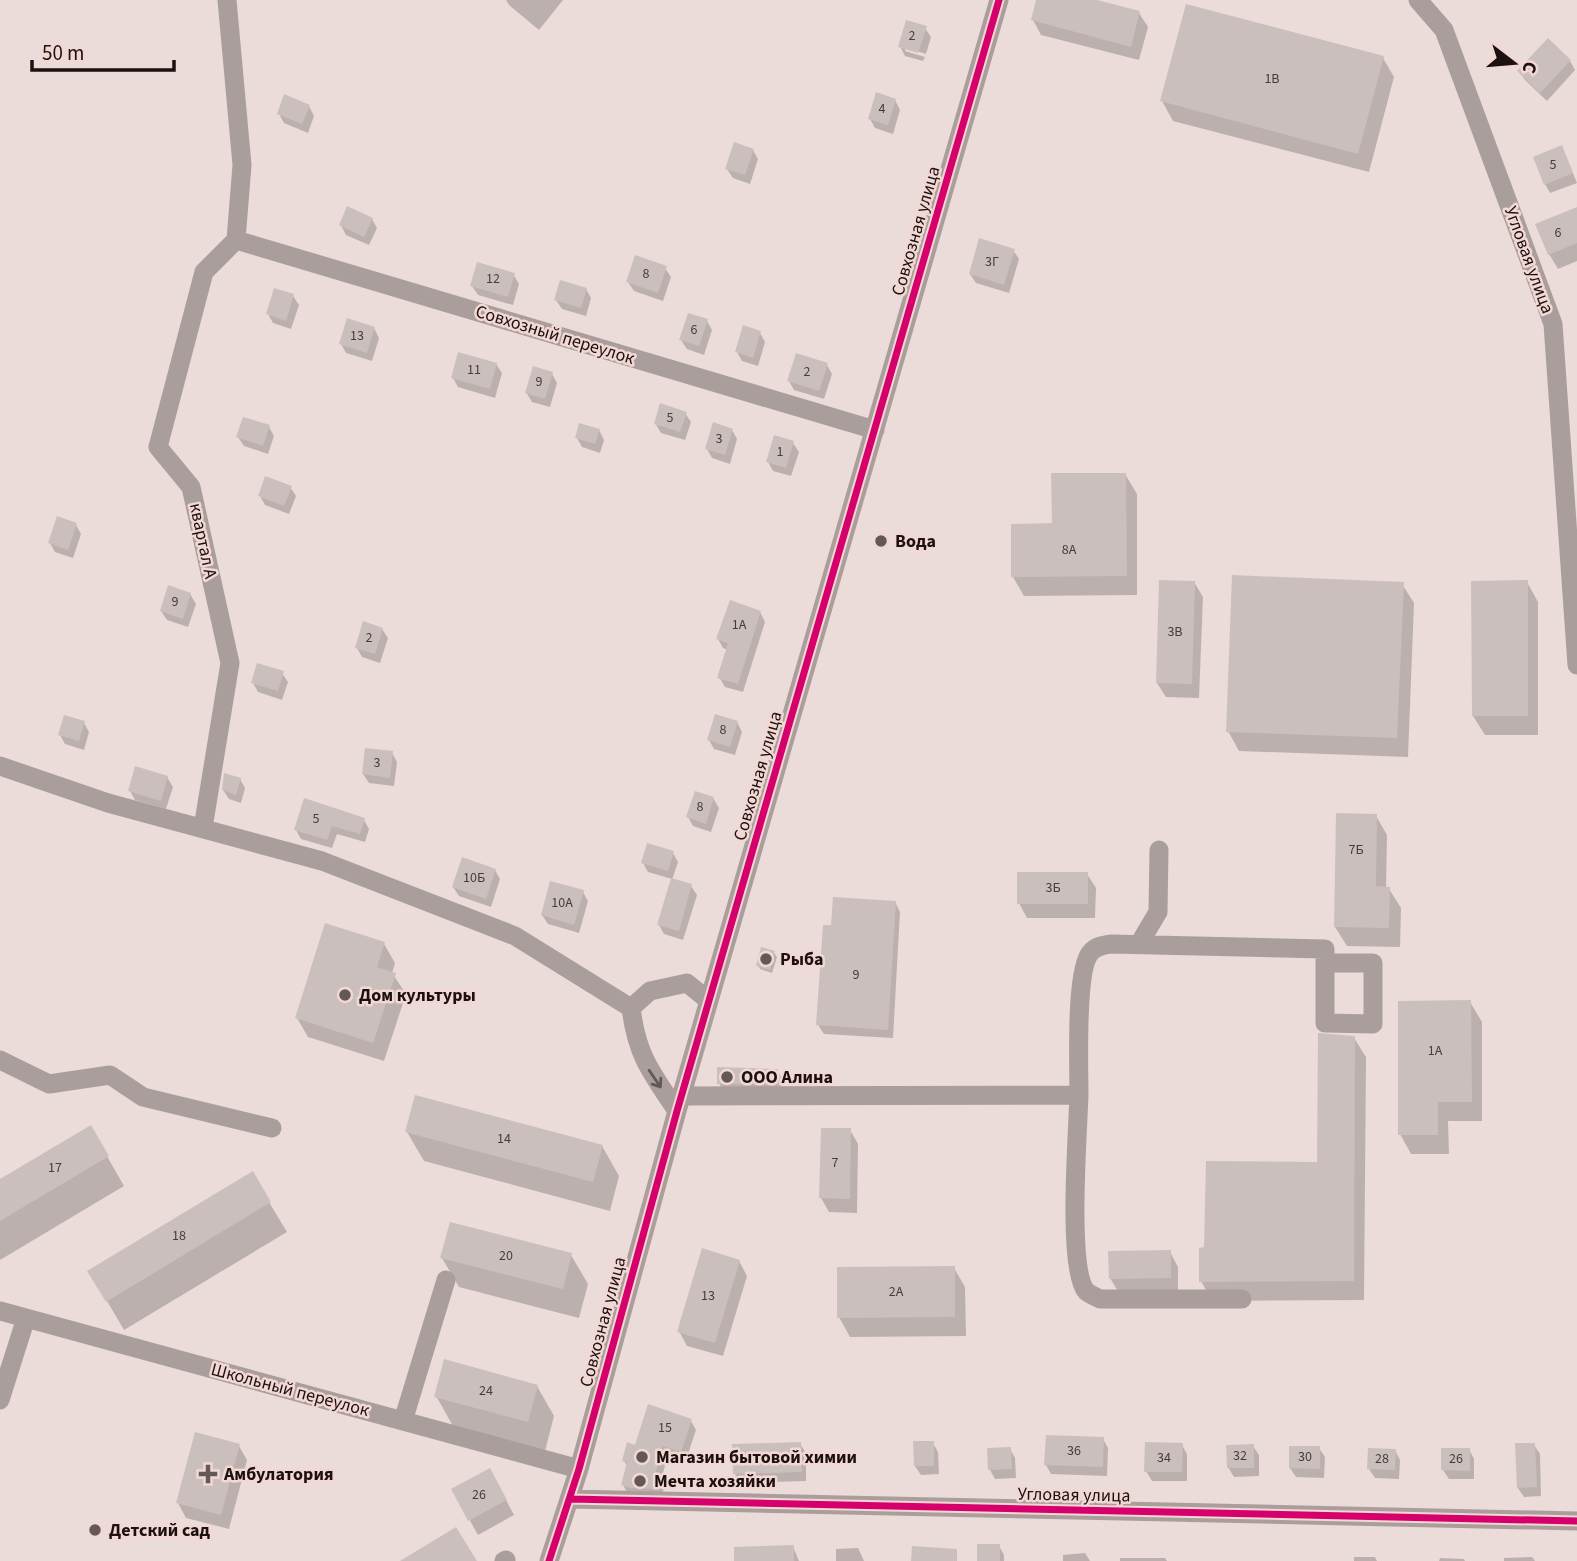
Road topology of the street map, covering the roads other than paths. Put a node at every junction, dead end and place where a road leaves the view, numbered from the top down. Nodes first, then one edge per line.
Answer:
1 (227, 0) edge
2 (999, 0) edge
3 (1418, 0) edge
4 (236, 240) junction
5 (875, 430) junction
6 (1577, 665) edge
7 (0, 766) edge
8 (203, 828) junction
9 (1159, 850) dead end
10 (1139, 944) junction
11 (1325, 963) dead end
12 (709, 1001) junction
13 (631, 1008) junction
14 (0, 1060) edge
15 (1079, 1095) junction
16 (679, 1103) junction
17 (272, 1128) dead end
18 (446, 1280) dead end
19 (1242, 1299) dead end
20 (0, 1311) edge
21 (26, 1318) junction
22 (0, 1400) edge
23 (403, 1421) junction
24 (579, 1469) junction
25 (570, 1500) junction
26 (1577, 1521) edge
27 (550, 1561) edge

1 - 4 street
2 - 5 street, Совхозная улица
3 - 6 street, Угловая улица
4 - 5 street, Совхозный переулок
4 - 8 street, квартал А
5 - 12 street, Совхозная улица
7 - 8 street
8 - 13 street
9 - 10 street
10 - 11 street
10 - 15 street
12 - 13 street
12 - 16 street, Совхозная улица
13 -> 16 street
14 - 17 street
15 - 16 street
15 - 19 street
16 - 24 street, Совхозная улица
18 - 23 street
20 - 21 street, Школьный переулок
21 - 22 street
21 - 23 street, Школьный переулок
23 - 24 street, Школьный переулок
24 - 25 street, Совхозная улица
25 - 26 street, Угловая улица
25 - 27 street, Совхозная улица

